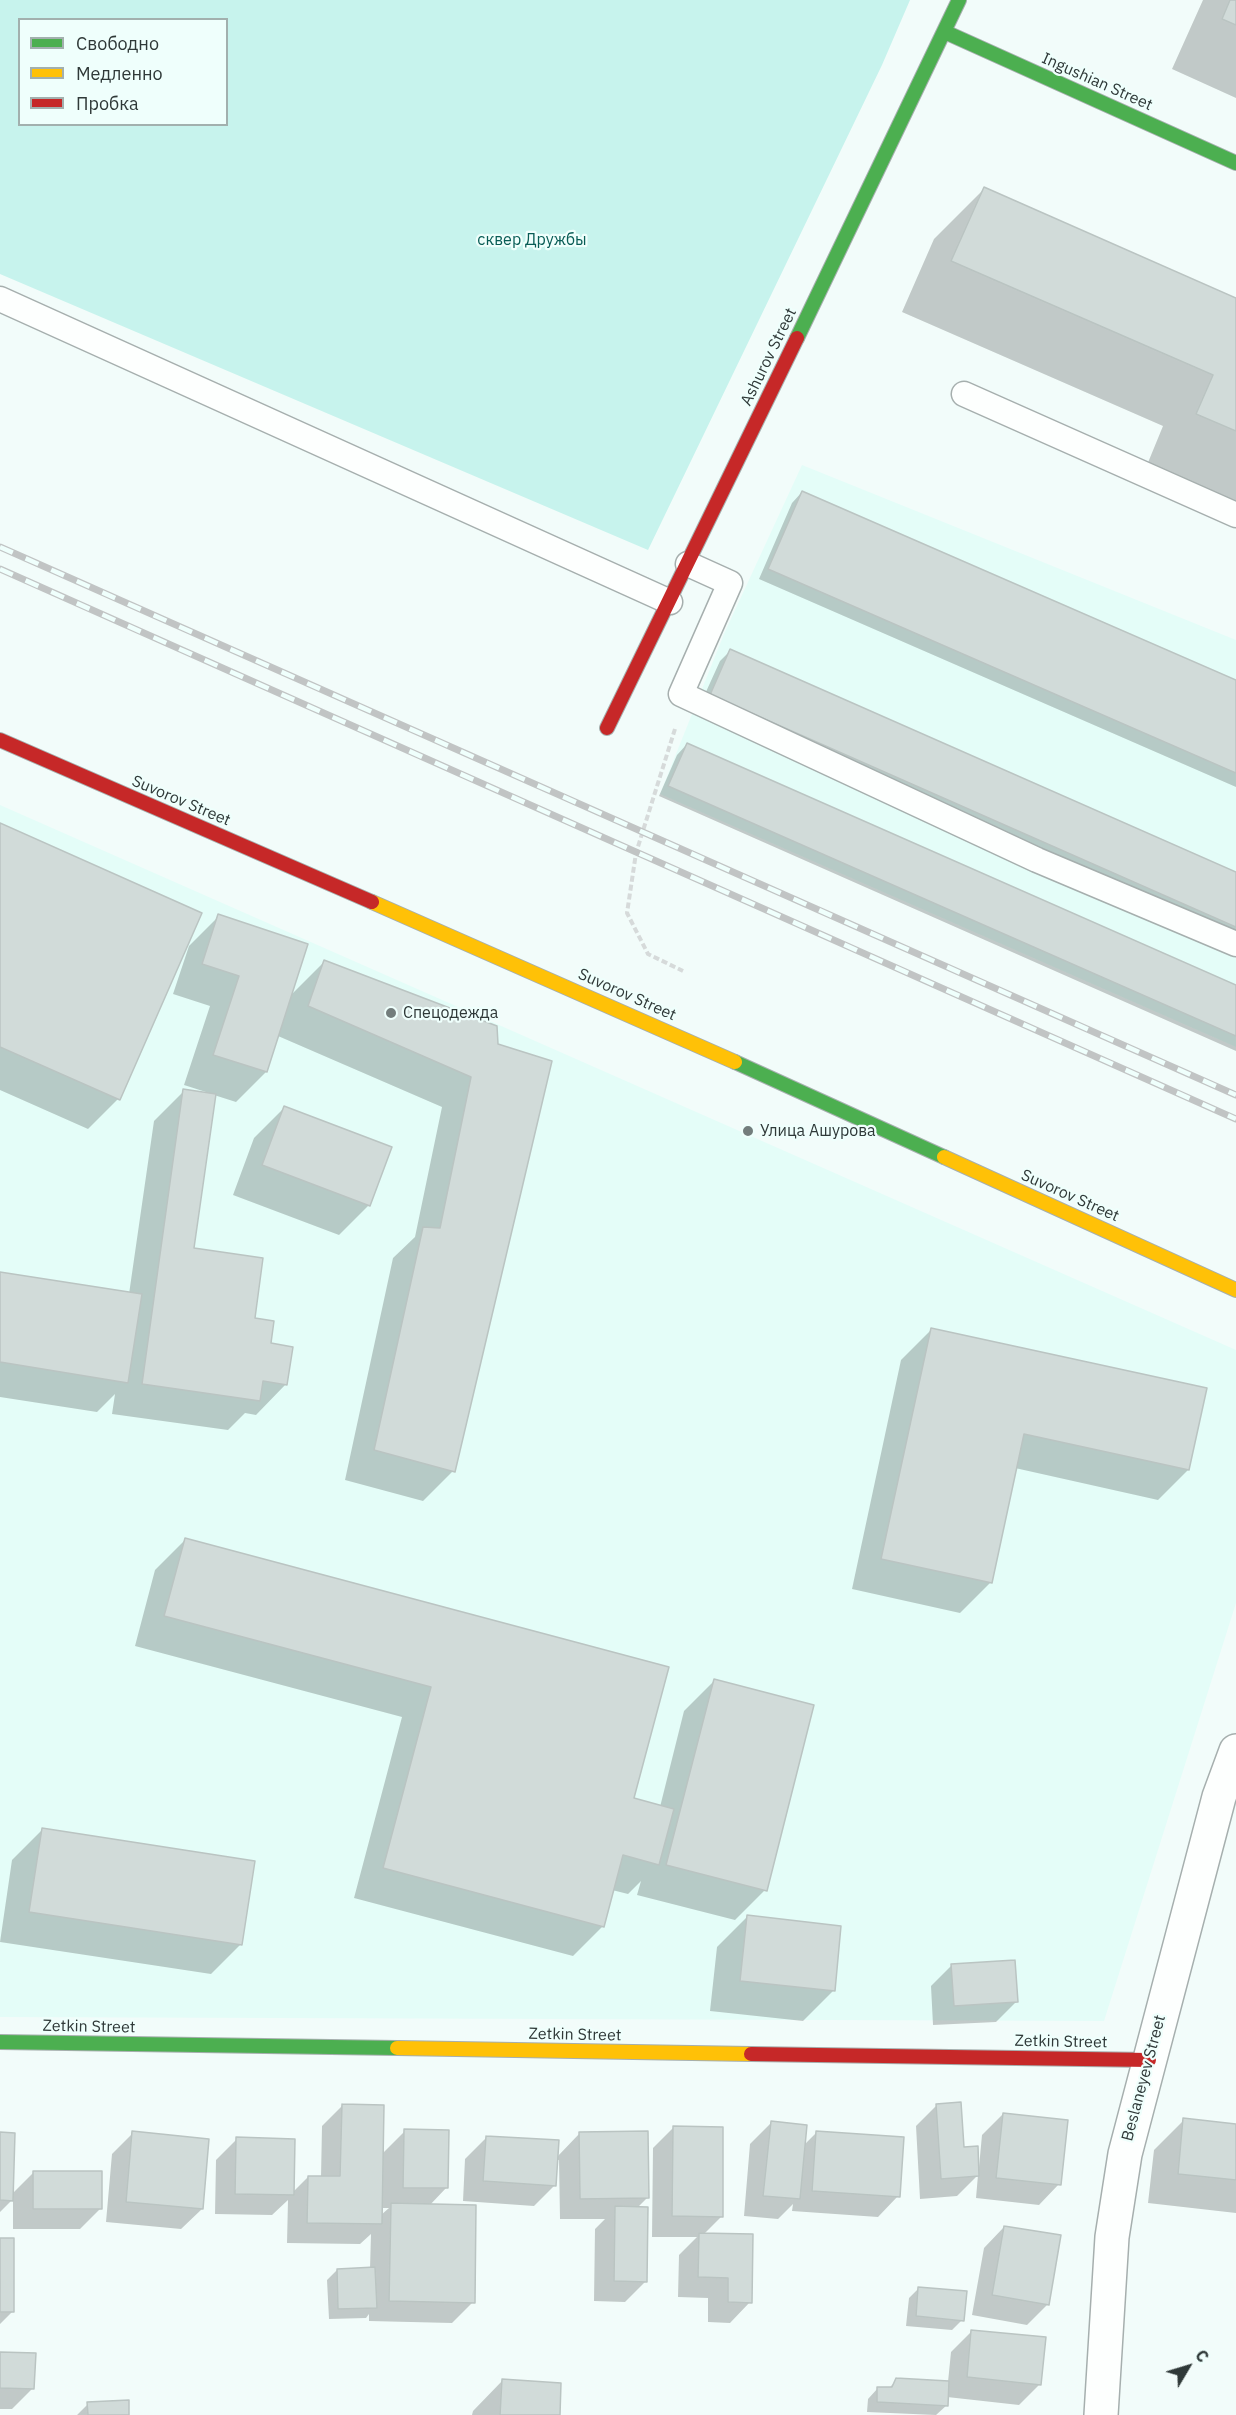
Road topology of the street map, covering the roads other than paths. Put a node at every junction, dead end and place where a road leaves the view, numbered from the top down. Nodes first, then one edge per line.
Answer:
1 (959, 0) edge
2 (945, 32) junction
3 (1236, 163) edge
4 (0, 299) edge
5 (964, 394) dead end
6 (1236, 515) edge
7 (688, 564) junction
8 (670, 602) junction
9 (607, 728) dead end
10 (0, 740) edge
11 (1236, 944) edge
12 (1236, 1290) edge
13 (1236, 1750) edge
14 (0, 2042) edge
15 (1149, 2060) junction
16 (1101, 2415) edge

1 - 2 street, Ashurov Street
2 - 3 street, Ingushian Street
2 - 7 street, Ashurov Street
4 - 8 lane
5 - 6 lane
7 - 8 street, Ashurov Street
7 - 11 lane
8 - 9 street, Ashurov Street
10 - 12 street, Suvorov Street
13 - 15 street, Beslaneyev Street
14 - 15 street, Zetkin Street
15 - 16 street, Beslaneyev Street

